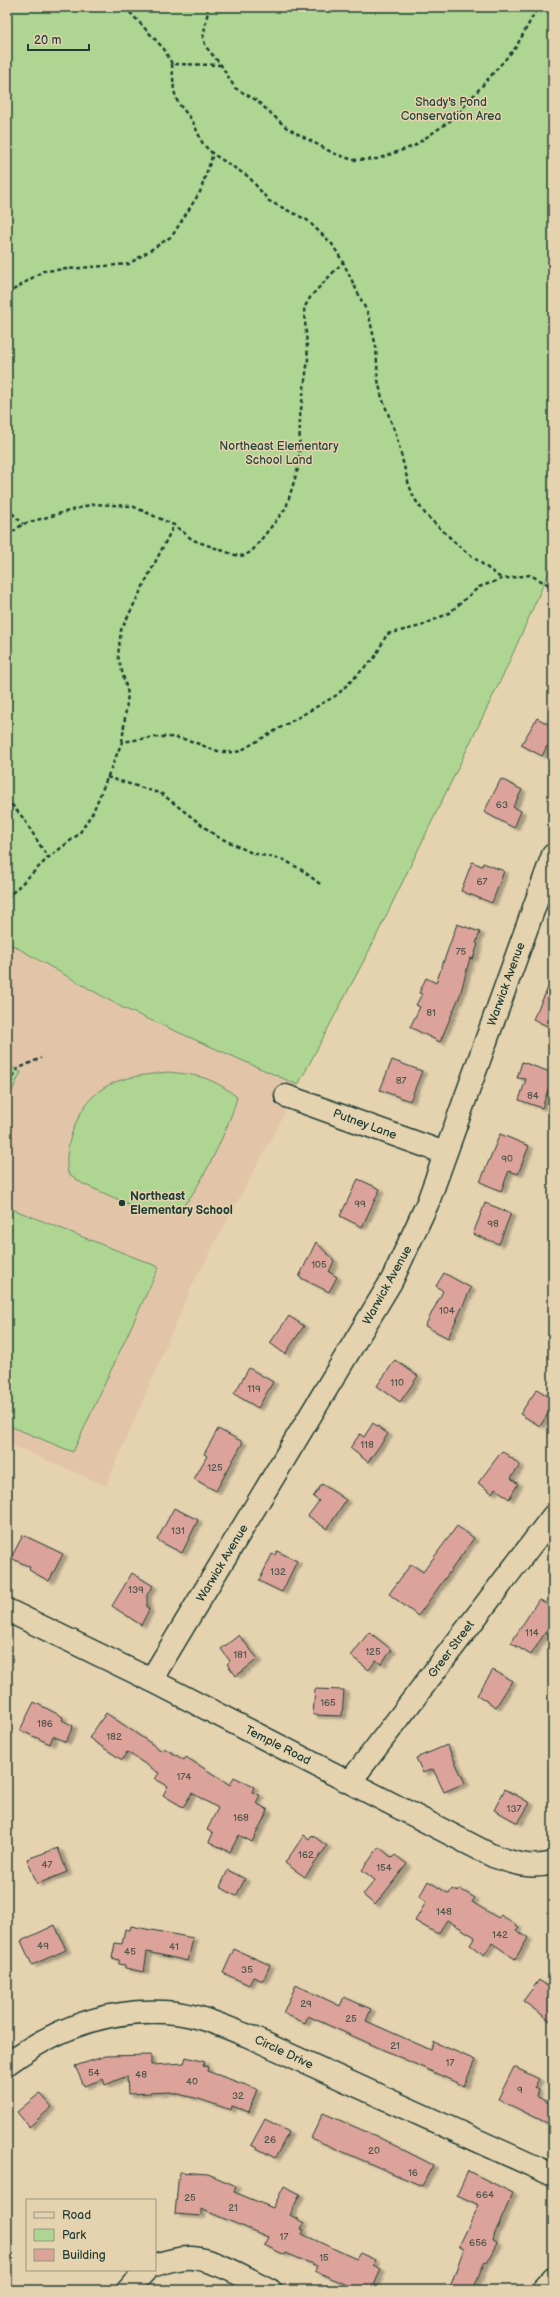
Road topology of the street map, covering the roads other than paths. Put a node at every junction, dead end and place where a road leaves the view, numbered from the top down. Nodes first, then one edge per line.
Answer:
1 (553, 855) edge
2 (286, 1096) dead end
3 (445, 1153) junction
4 (553, 1516) edge
5 (7, 1610) edge
6 (151, 1680) junction
7 (350, 1782) junction
8 (553, 1862) edge
9 (7, 2064) edge
10 (553, 2175) edge
11 (156, 2265) edge
12 (145, 2271) edge
13 (553, 2278) edge
14 (128, 2290) edge
15 (270, 2290) edge
16 (542, 2290) edge

1 - 3 street, Warwick Avenue
2 - 3 street, Putney Lane
3 - 6 street, Warwick Avenue
4 - 7 street, Greer Street
5 - 6 street, Temple Road
6 - 7 street, Temple Road
7 - 8 street, Temple Road
9 - 10 street, Circle Drive
11 - 15 street
12 - 14 street
13 - 16 street

